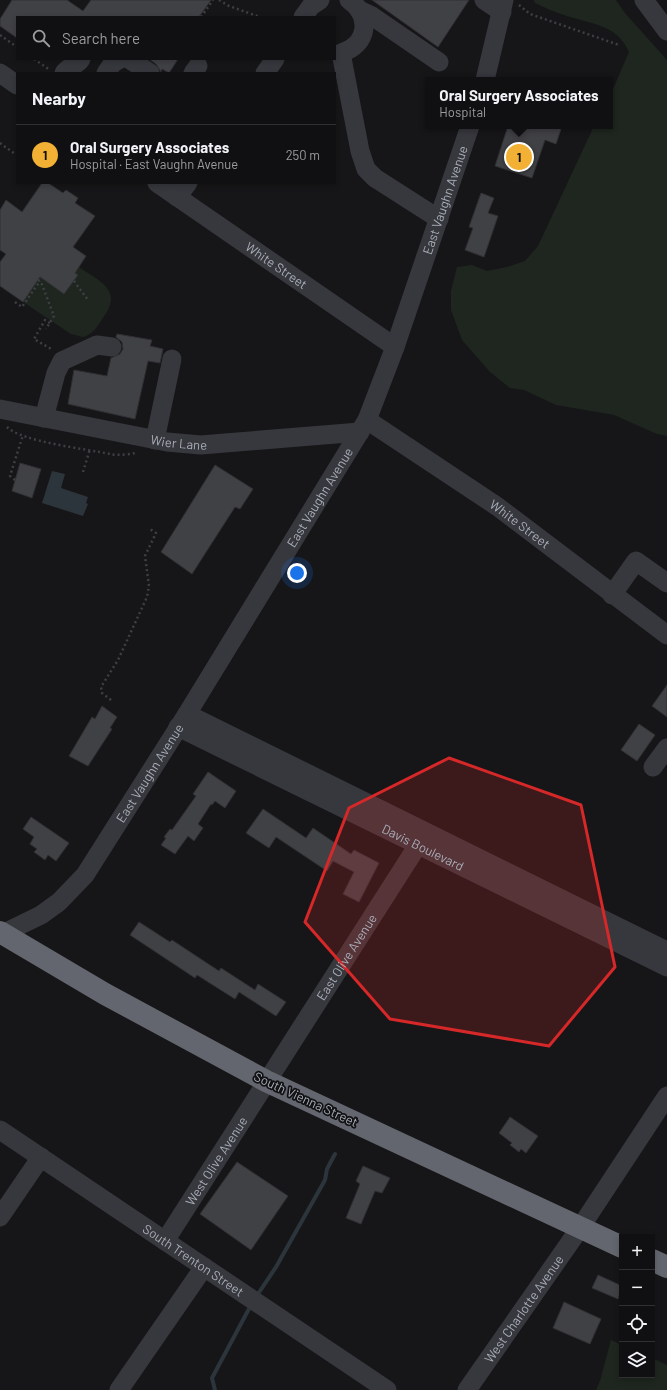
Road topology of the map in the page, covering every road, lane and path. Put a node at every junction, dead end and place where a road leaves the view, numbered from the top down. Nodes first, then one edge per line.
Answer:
1 (213, 0) edge
2 (219, 0) edge
3 (320, 0) edge
4 (484, 0) edge
5 (644, 0) edge
6 (354, 5) edge
7 (508, 5) edge
8 (202, 16) edge
9 (257, 16) edge
10 (304, 16) edge
11 (667, 31) edge
12 (0, 35) edge
13 (619, 45) dead end
14 (16, 46) edge
15 (338, 48) edge
16 (36, 60) edge
17 (80, 60) edge
18 (118, 60) edge
19 (130, 60) edge
20 (273, 60) edge
21 (439, 62) dead end
22 (57, 72) edge
23 (107, 72) edge
24 (148, 72) edge
25 (266, 72) edge
26 (0, 73) edge
27 (486, 77) edge
28 (16, 84) edge
29 (469, 129) edge
30 (0, 143) edge
31 (15, 154) dead end
32 (161, 184) edge
33 (183, 190) edge
34 (439, 219) junction
35 (74, 280) dead end
36 (88, 300) dead end
37 (15, 302) dead end
38 (50, 323) junction
39 (46, 329) dead end
40 (112, 347) dead end
41 (395, 347) junction
42 (53, 350) dead end
43 (172, 359) dead end
44 (3, 417) edge
45 (44, 418) junction
46 (364, 426) junction
47 (22, 436) junction
48 (149, 446) junction
49 (90, 450) junction
50 (83, 472) dead end
51 (15, 480) dead end
52 (150, 529) dead end
53 (667, 583) edge
54 (612, 595) junction
55 (667, 635) edge
56 (111, 700) dead end
57 (183, 720) junction
58 (667, 748) edge
59 (653, 767) dead end
60 (423, 838) junction
61 (1, 934) edge
62 (667, 951) edge
63 (667, 967) edge
64 (266, 1081) junction
65 (667, 1096) edge
66 (0, 1130) edge
67 (41, 1157) junction
68 (0, 1217) edge
69 (580, 1228) junction
70 (165, 1240) junction
71 (619, 1246) edge
72 (655, 1261) edge
73 (204, 1267) junction
74 (667, 1267) edge
75 (120, 1390) edge
76 (387, 1390) edge
77 (467, 1390) edge

1 - 8 path
2 - 9 path
3 - 10 street
4 - 7 street
5 - 11 street
6 - 15 street
6 - 21 street
7 - 13 path
7 - 27 street
12 - 14 path
15 - 34 street
16 - 22 path
17 - 22 street
18 - 23 street
19 - 24 street
20 - 25 street
26 - 28 street
29 - 34 street, East Vaughn Avenue
30 - 31 path
32 - 33 street, White Street
33 - 41 street, White Street
34 - 41 street, East Vaughn Avenue
35 - 36 path
37 - 38 path
38 - 39 path
38 - 42 path
40 - 45 street
41 - 46 street, East Vaughn Avenue
43 - 48 street
44 - 45 street, Wier Lane
44 - 47 path
45 - 48 street, Wier Lane
46 - 48 street, Wier Lane
46 - 54 street, White Street
46 - 57 street, East Vaughn Avenue
47 - 49 path
47 - 51 path
48 - 49 path
49 - 50 path
52 - 56 path
53 - 54 street
54 - 55 street, White Street
57 - 60 street, Davis Boulevard
57 - 61 street, East Vaughn Avenue
58 - 59 street
60 - 62 street, Davis Boulevard
60 - 63 street, Davis Boulevard
60 - 64 street, East Olive Avenue
61 - 64 highway, South Vienna Street
64 - 69 highway, South Vienna Street
64 - 70 street, West Olive Avenue
65 - 69 street, West Charlotte Avenue
66 - 67 street, South Trenton Street
67 - 68 street
67 - 70 street, South Trenton Street
69 - 71 highway, South Vienna Street
69 - 77 street, West Charlotte Avenue
70 - 73 street, South Trenton Street
72 - 74 highway
73 - 75 street
73 - 76 street, South Trenton Street

